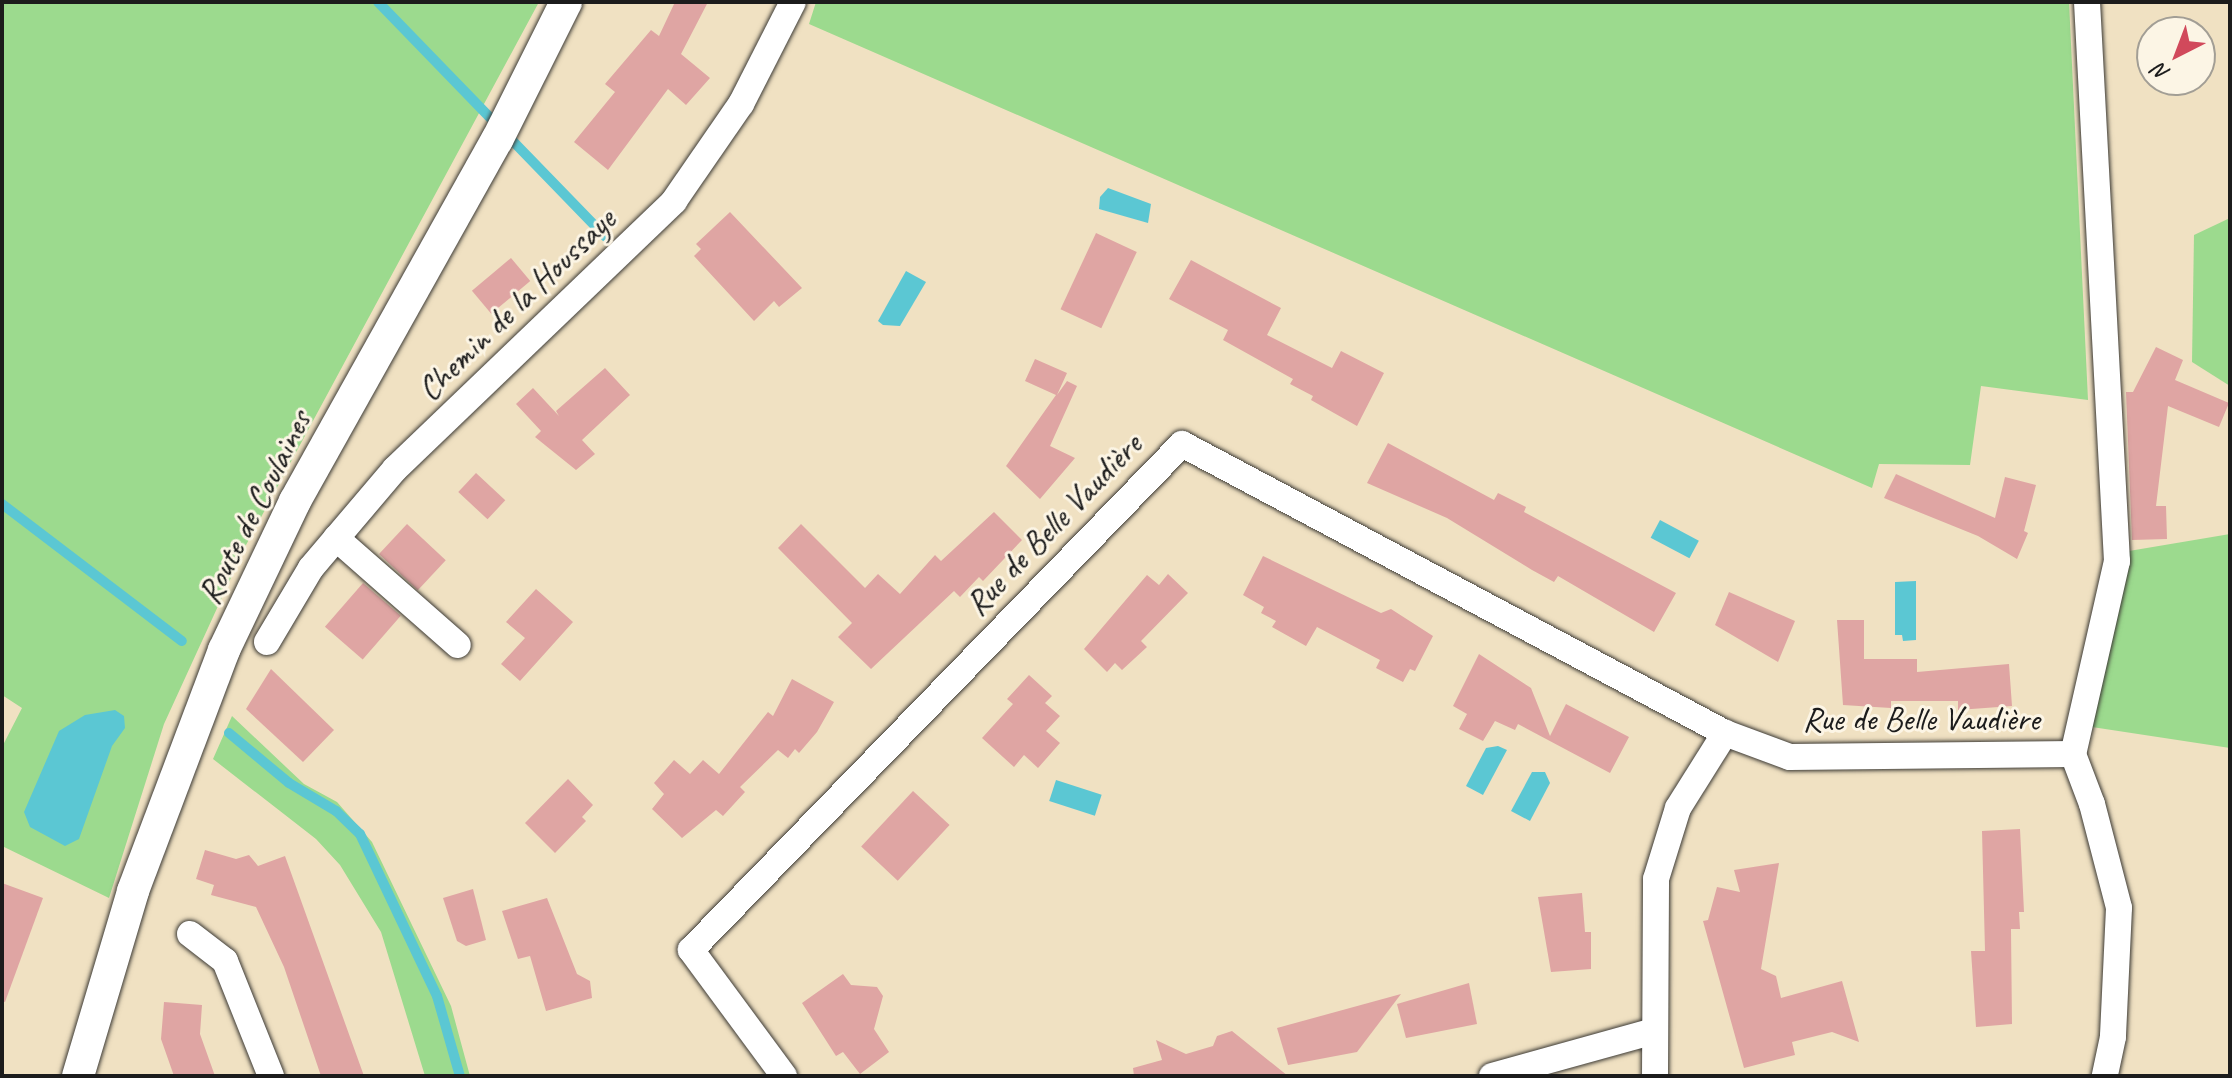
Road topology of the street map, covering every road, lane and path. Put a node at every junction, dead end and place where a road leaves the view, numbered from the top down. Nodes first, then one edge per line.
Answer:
1 (566, 2) edge
2 (793, 2) edge
3 (2087, 2) edge
4 (336, 538) junction
5 (267, 642) dead end
6 (458, 645) dead end
7 (1725, 733) junction
8 (2073, 754) junction
9 (190, 934) dead end
10 (1654, 1031) junction
11 (78, 1076) edge
12 (271, 1076) edge
13 (784, 1076) edge
14 (1492, 1076) edge
15 (1655, 1076) edge
16 (2105, 1076) edge

1 - 11 street, Route de Coulaines
2 - 4 street, Chemin de la Houssaye
3 - 8 street
4 - 5 street, Chemin de la Houssaye
4 - 6 street
7 - 8 street, Rue de Belle Vaudière
7 - 10 street
7 - 13 street, Rue de Belle Vaudière
8 - 16 street
9 - 12 street
10 - 14 street
10 - 15 street

